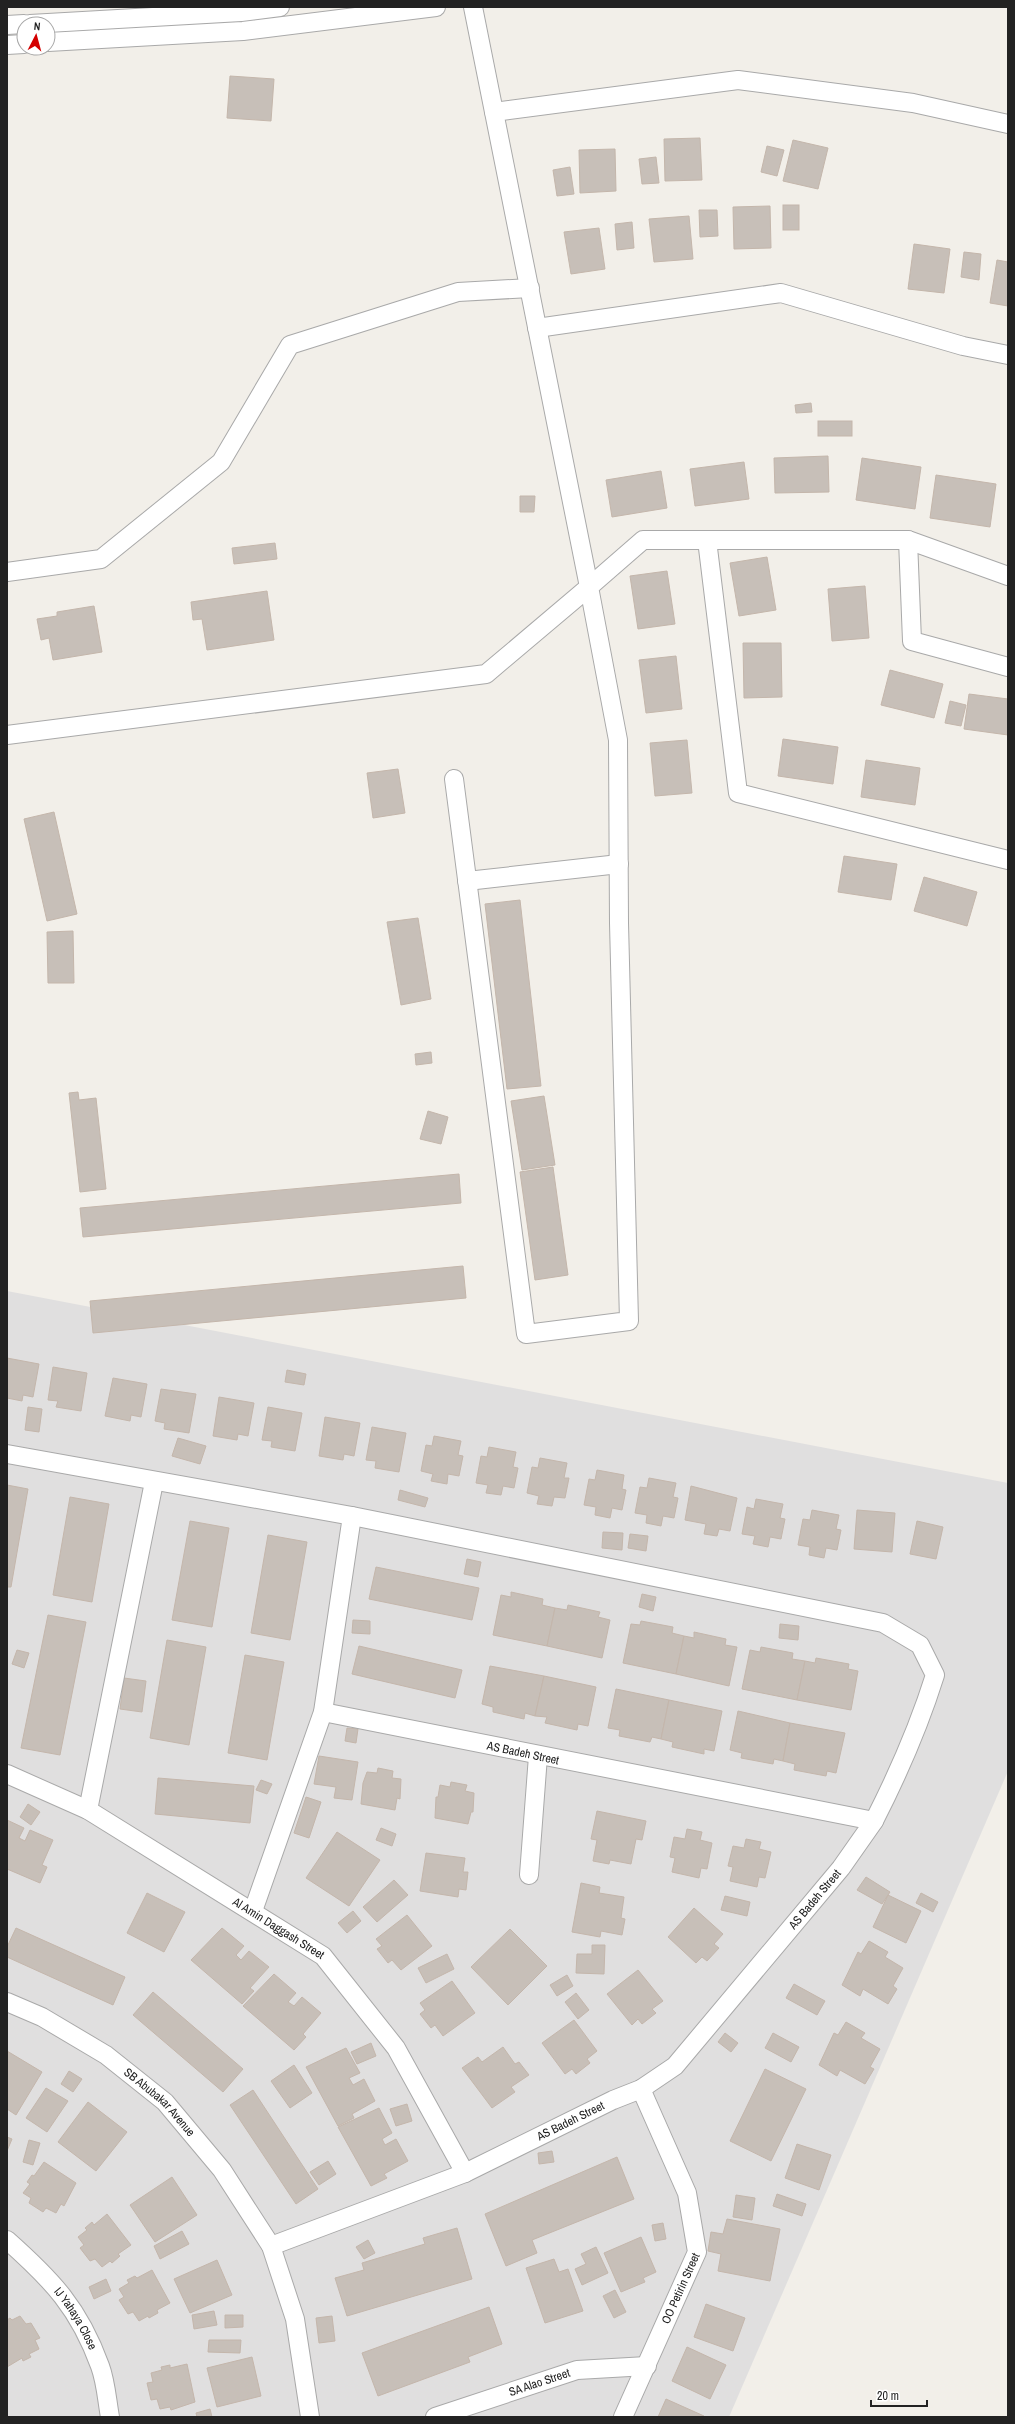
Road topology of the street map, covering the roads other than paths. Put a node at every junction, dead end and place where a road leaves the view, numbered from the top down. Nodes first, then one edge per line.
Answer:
1 (280, 7) edge
2 (436, 7) edge
3 (473, 7) edge
4 (56, 23) edge
5 (56, 42) edge
6 (494, 112) junction
7 (1008, 124) edge
8 (530, 288) junction
9 (538, 328) junction
10 (1008, 355) edge
11 (707, 540) junction
12 (908, 540) junction
13 (7, 572) edge
14 (1008, 576) edge
15 (589, 587) junction
16 (1008, 667) edge
17 (7, 735) edge
18 (454, 779) dead end
19 (1008, 860) edge
20 (619, 864) junction
21 (467, 881) junction
22 (7, 1454) edge
23 (154, 1482) junction
24 (352, 1516) junction
25 (323, 1712) junction
26 (538, 1756) junction
27 (7, 1774) edge
28 (88, 1810) junction
29 (874, 1821) junction
30 (529, 1875) dead end
31 (253, 1911) junction
32 (7, 2002) edge
33 (641, 2089) junction
34 (465, 2173) junction
35 (7, 2240) edge
36 (271, 2246) junction
37 (647, 2366) junction
38 (110, 2417) edge
39 (310, 2417) edge
40 (435, 2417) edge
41 (623, 2417) edge

1 - 4 street
2 - 5 street
3 - 6 street
6 - 7 street
6 - 8 street
8 - 9 street
8 - 13 street
9 - 10 street
9 - 15 street
11 - 12 street
11 - 15 street
11 - 19 street
12 - 14 street
12 - 16 street
15 - 17 street
15 - 20 street
18 - 21 street
20 - 21 street
20 - 21 street
22 - 23 street
23 - 24 street
23 - 28 street
24 - 25 street
24 - 29 street
25 - 26 street, AS Badeh Street
25 - 31 street
26 - 29 street, AS Badeh Street
26 - 30 street
27 - 28 street, Al Amin Daggash Street
28 - 31 street, Al Amin Daggash Street
29 - 33 street, AS Badeh Street
31 - 34 street, Al Amin Daggash Street
32 - 36 street, SB Abubakar Avenue
33 - 34 street, AS Badeh Street
33 - 37 street, OO Petirin Street
34 - 36 street, AS Badeh Street
35 - 38 street, IJ Yahaya Close
36 - 39 street, SB Abubakar Avenue
37 - 40 street, SA Alao Street
37 - 41 street, OO Petirin Street

